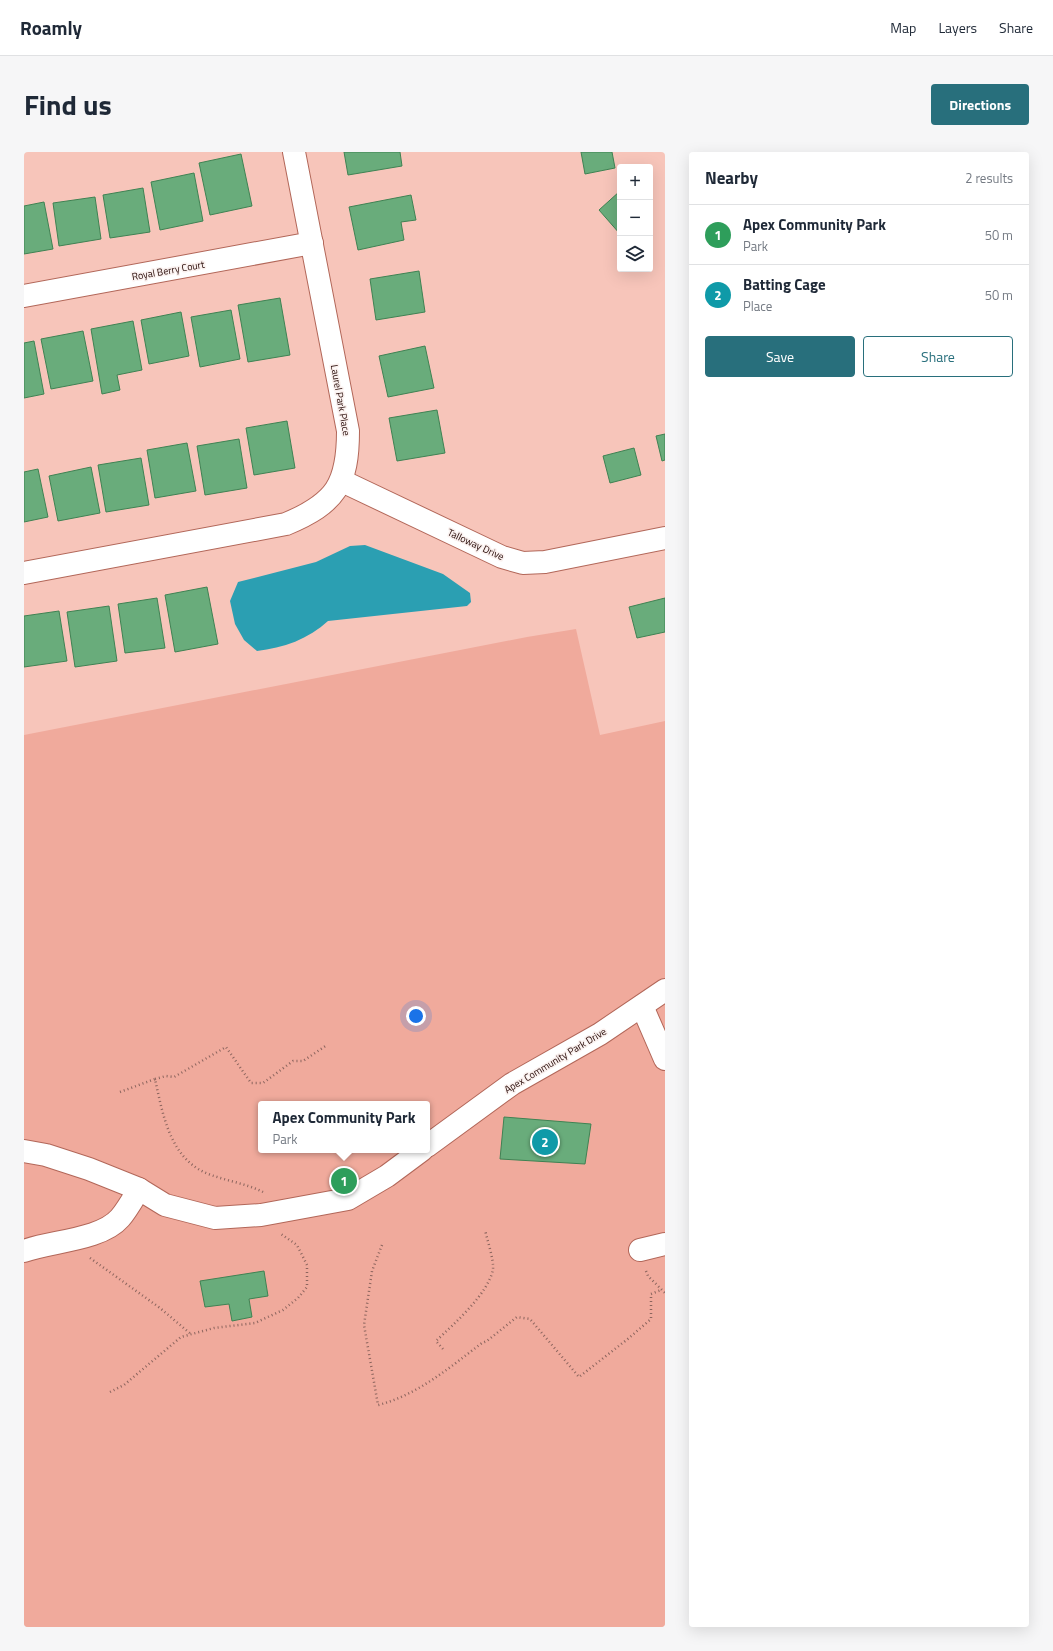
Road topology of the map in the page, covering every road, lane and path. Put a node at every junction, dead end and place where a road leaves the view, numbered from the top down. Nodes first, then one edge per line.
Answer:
1 (294, 152) edge
2 (312, 243) junction
3 (24, 296) edge
4 (342, 481) junction
5 (665, 538) edge
6 (24, 573) edge
7 (665, 990) edge
8 (642, 1006) junction
9 (327, 1044) dead end
10 (665, 1059) edge
11 (155, 1079) junction
12 (120, 1092) dead end
13 (430, 1144) edge
14 (24, 1150) edge
15 (418, 1153) edge
16 (139, 1189) junction
17 (276, 1213) junction
18 (485, 1230) dead end
19 (71, 1238) junction
20 (665, 1244) edge
21 (382, 1245) dead end
22 (640, 1250) joint
23 (24, 1251) edge
24 (661, 1290) junction
25 (665, 1293) edge
26 (192, 1334) junction
27 (443, 1349) dead end
28 (110, 1392) dead end

1 - 2 street, Laurel Park Place
2 - 3 street, Royal Berry Court
2 - 4 street, Laurel Park Place
4 - 5 street, Talloway Drive
4 - 6 street, Laurel Park Place
7 - 8 street, Apex Community Park Drive
8 - 10 street
8 - 13 street, Apex Community Park Drive
9 - 11 path
11 - 12 path
11 - 17 path
14 - 16 street
15 - 17 street
16 - 17 street
16 - 19 street
17 - 26 path
18 - 27 path
19 - 23 street
19 - 26 path
20 - 22 street
21 - 24 path
22 - 24 path
24 - 25 path
26 - 28 path

